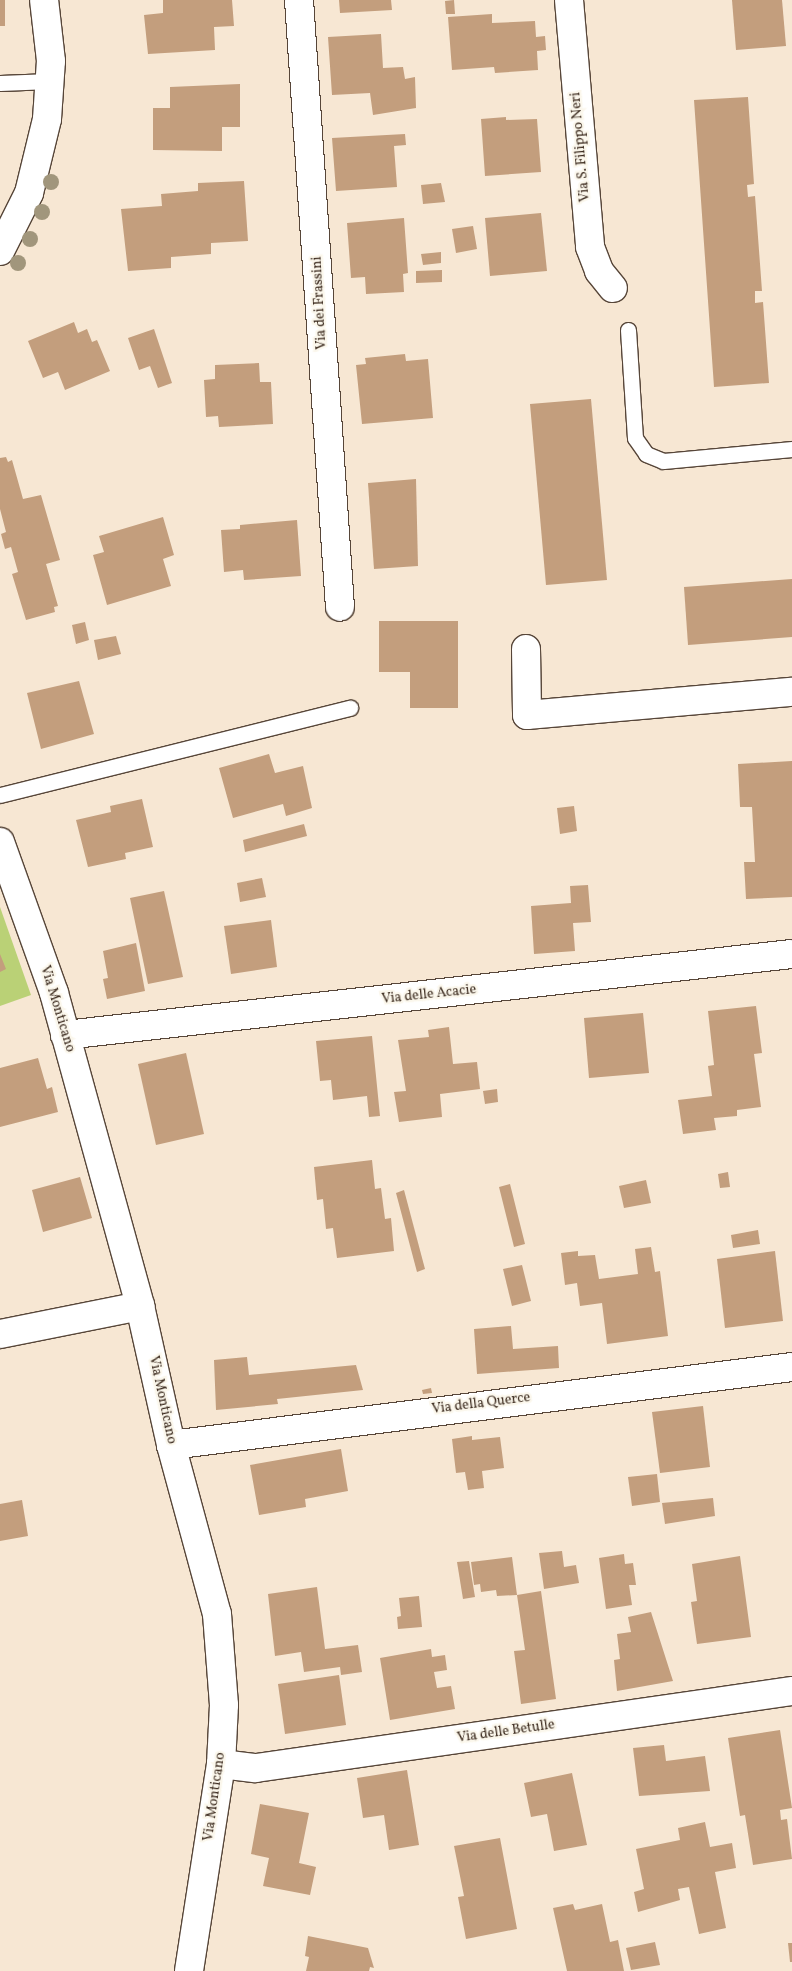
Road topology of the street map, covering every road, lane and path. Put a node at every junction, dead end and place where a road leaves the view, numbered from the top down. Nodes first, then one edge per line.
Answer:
1 (44, 0) edge
2 (299, 0) edge
3 (569, 0) edge
4 (50, 82) junction
5 (0, 83) edge
6 (0, 251) edge
7 (613, 288) dead end
8 (628, 330) dead end
9 (792, 449) edge
10 (340, 607) dead end
11 (526, 649) dead end
12 (792, 692) edge
13 (350, 708) dead end
14 (0, 795) edge
15 (0, 842) edge
16 (792, 954) edge
17 (65, 1035) junction
18 (140, 1306) junction
19 (0, 1334) edge
20 (792, 1367) edge
21 (171, 1446) junction
22 (792, 1692) edge
23 (221, 1764) junction
24 (189, 1971) edge

1 - 4 street
2 - 10 street, Via dei Frassini
3 - 7 street, Via S. Filippo Neri
4 - 5 lane
4 - 6 street
8 - 9 lane
11 - 12 street
13 - 14 lane
15 - 17 street, Via Monticano
16 - 17 street, Via delle Acacie
17 - 18 street, Via Monticano
18 - 19 street
18 - 21 street, Via Monticano
20 - 21 street, Via della Querce
21 - 23 street, Via Monticano
22 - 23 street, Via delle Betulle
23 - 24 street, Via Monticano

